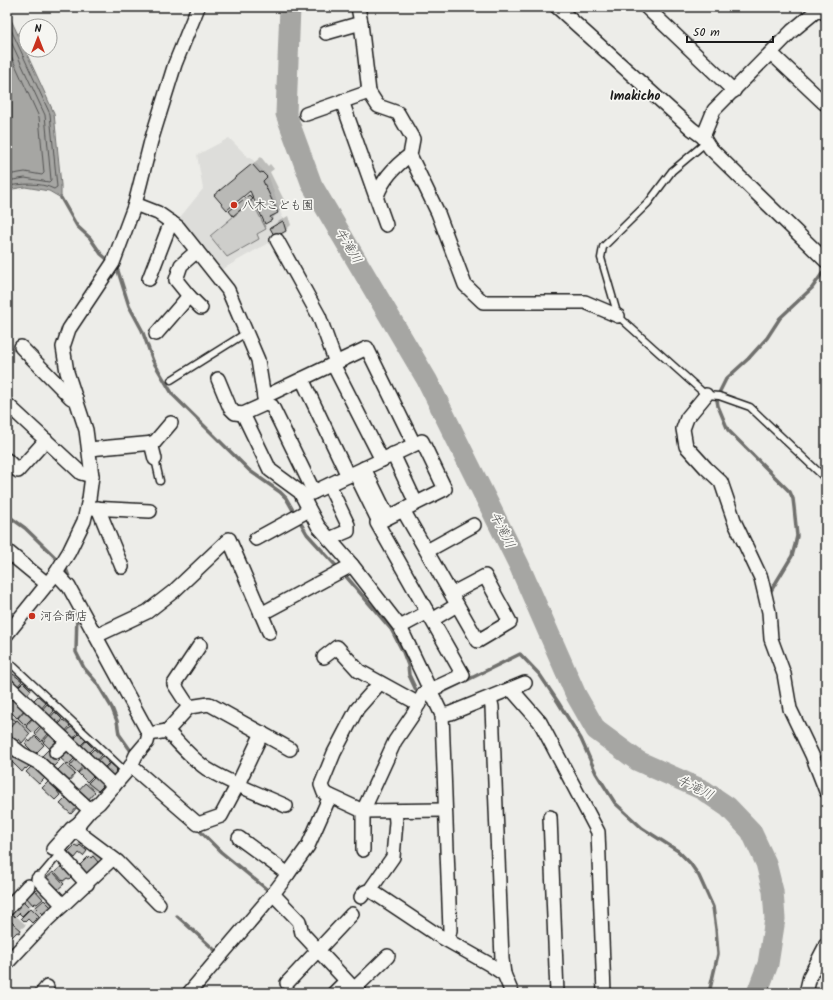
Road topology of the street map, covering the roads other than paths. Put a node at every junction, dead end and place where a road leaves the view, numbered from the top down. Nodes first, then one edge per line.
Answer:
1 (198, 7) edge
2 (358, 7) edge
3 (557, 7) edge
4 (646, 7) edge
5 (821, 7) edge
6 (826, 11) edge
7 (361, 23) junction
8 (326, 32) dead end
9 (770, 53) junction
10 (734, 91) junction
11 (369, 92) junction
12 (342, 101) junction
13 (824, 103) dead end
14 (306, 114) dead end
15 (703, 138) junction
16 (410, 155) junction
17 (377, 196) junction
18 (135, 204) junction
19 (171, 222) junction
20 (386, 224) dead end
21 (277, 240) dead end
22 (196, 251) junction
23 (826, 261) edge
24 (149, 279) dead end
25 (189, 296) junction
26 (201, 308) dead end
27 (618, 316) junction
28 (246, 333) junction
29 (156, 334) dead end
30 (20, 347) dead end
31 (335, 363) junction
32 (218, 379) dead end
33 (302, 379) junction
34 (171, 380) dead end
35 (706, 395) junction
36 (76, 398) junction
37 (264, 401) junction
38 (7, 404) edge
39 (243, 414) junction
40 (171, 423) dead end
41 (46, 440) junction
42 (151, 443) junction
43 (414, 444) junction
44 (88, 449) junction
45 (387, 457) junction
46 (155, 459) joint
47 (7, 460) edge
48 (356, 472) junction
49 (92, 476) junction
50 (826, 479) edge
51 (160, 481) dead end
52 (329, 485) junction
53 (308, 495) junction
54 (416, 503) junction
55 (92, 508) junction
56 (309, 510) junction
57 (403, 510) junction
58 (150, 511) dead end
59 (384, 519) junction
60 (474, 525) dead end
61 (256, 539) dead end
62 (329, 539) junction
63 (7, 551) edge
64 (426, 552) junction
65 (352, 565) junction
66 (122, 567) dead end
67 (56, 573) junction
68 (47, 584) junction
69 (454, 599) junction
70 (261, 614) junction
71 (430, 616) junction
72 (400, 627) junction
73 (269, 632) dead end
74 (7, 634) edge
75 (96, 636) junction
76 (200, 645) dead end
77 (324, 657) dead end
78 (7, 660) edge
79 (380, 682) junction
80 (525, 684) dead end
81 (7, 686) edge
82 (429, 690) junction
83 (512, 690) junction
84 (490, 698) junction
85 (419, 704) junction
86 (189, 707) junction
87 (442, 715) junction
88 (167, 731) junction
89 (262, 733) junction
90 (149, 734) junction
91 (7, 742) edge
92 (67, 742) junction
93 (290, 749) dead end
94 (56, 752) dead end
95 (128, 769) junction
96 (238, 784) junction
97 (114, 786) junction
98 (826, 791) edge
99 (330, 796) junction
100 (286, 806) dead end
101 (90, 810) junction
102 (445, 810) junction
103 (363, 811) junction
104 (395, 811) junction
105 (550, 817) dead end
106 (79, 827) junction
107 (239, 838) dead end
108 (363, 850) dead end
109 (57, 852) junction
110 (109, 862) dead end
111 (288, 874) junction
112 (33, 882) junction
113 (87, 884) junction
114 (273, 894) junction
115 (159, 904) dead end
116 (63, 905) junction
117 (8, 906) edge
118 (352, 914) dead end
119 (448, 940) junction
120 (826, 944) edge
121 (317, 951) junction
122 (388, 956) dead end
123 (7, 963) edge
124 (504, 974) junction
125 (287, 983) dead end
126 (352, 987) edge
127 (189, 993) edge
128 (334, 993) edge
129 (512, 993) edge
130 (557, 993) edge
131 (604, 993) edge
132 (806, 993) edge

1 - 18 street
2 - 7 street
3 - 15 street
4 - 10 street
5 - 6 main road
5 - 9 street
7 - 8 street
7 - 11 street
9 - 10 street
9 - 13 street
10 - 15 street
11 - 12 street
11 - 16 street
12 - 14 street
12 - 17 street
15 - 23 street
15 - 27 lane
16 - 17 street
16 - 27 street
17 - 20 street
18 - 19 street
18 - 36 street
19 - 22 street
19 - 24 street
21 - 31 street
22 - 25 street
22 - 28 street
25 - 26 street
25 - 29 street
27 - 35 lane
28 - 34 lane
28 - 37 street
30 - 36 street
31 - 33 street
31 - 43 street
31 - 45 street
32 - 39 street
33 - 37 street
33 - 48 street
35 - 50 lane
35 - 98 street
36 - 44 street
37 - 39 street
37 - 53 street
38 - 41 street
39 - 53 street
40 - 42 street
41 - 47 street
41 - 49 street
42 - 44 street
42 - 46 street
43 - 45 street
43 - 54 street
44 - 49 street
45 - 48 street
45 - 54 street
46 - 51 lane
48 - 52 street
48 - 59 street
49 - 55 street
52 - 53 street
52 - 62 street
53 - 56 street
54 - 57 street
55 - 58 street
55 - 66 street
55 - 67 street
56 - 61 street
56 - 62 street
57 - 59 street
57 - 64 street
59 - 71 street
60 - 64 street
62 - 65 street
63 - 68 street
64 - 69 street
65 - 70 street
65 - 72 street
67 - 68 street
67 - 75 street
68 - 74 street
69 - 69 street
69 - 71 street
70 - 73 street
70 - 75 street
71 - 72 street
71 - 82 street
72 - 82 street
75 - 90 street
76 - 86 street
77 - 79 street
78 - 95 lane
79 - 85 street
79 - 99 street
80 - 83 street
81 - 92 street
82 - 85 street
82 - 87 street
83 - 84 street
83 - 131 street
84 - 87 street
84 - 124 street
85 - 103 street
86 - 88 street
86 - 89 street
87 - 102 street
88 - 90 street
88 - 96 street
89 - 93 street
89 - 96 street
90 - 95 street
91 - 101 street
92 - 94 street
92 - 97 street
95 - 96 street
95 - 97 street
96 - 100 street
97 - 101 street
99 - 103 street
99 - 111 street
101 - 106 street
102 - 104 street
102 - 119 street
103 - 104 street
103 - 108 street
104 - 119 street
105 - 130 street
106 - 109 street
106 - 115 street
107 - 111 street
109 - 112 lane
109 - 113 street
110 - 113 street
111 - 114 street
112 - 116 street
112 - 117 street
113 - 116 street
114 - 121 street
114 - 127 street
116 - 123 street
118 - 121 street
119 - 124 street
120 - 132 street
121 - 125 street
121 - 126 street
122 - 126 street
124 - 129 street
126 - 128 street

